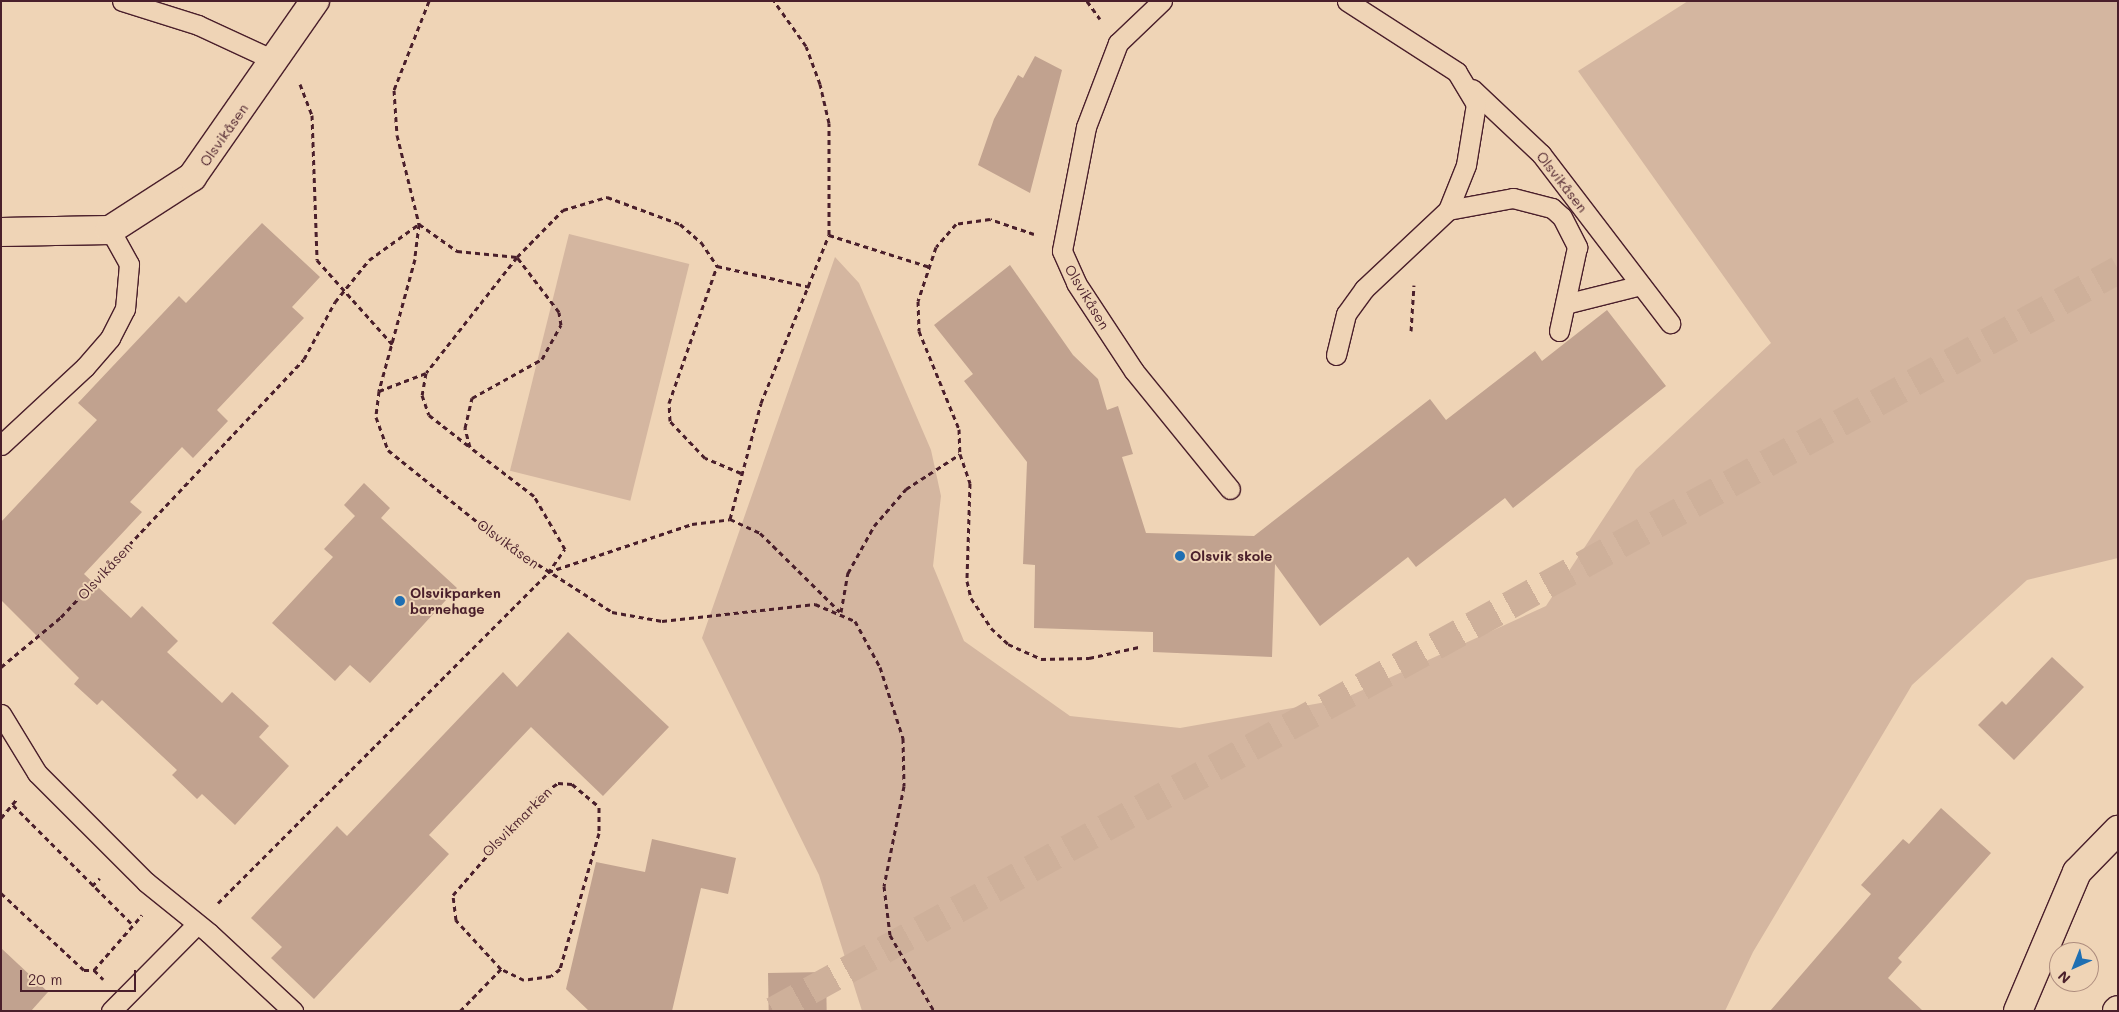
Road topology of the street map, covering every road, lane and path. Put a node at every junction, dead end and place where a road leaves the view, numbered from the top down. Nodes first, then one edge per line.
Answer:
1 (122, 1) edge
2 (315, 1) edge
3 (429, 1) edge
4 (774, 1) edge
5 (1162, 1) edge
6 (1347, 1) edge
7 (276, 61) junction
8 (1472, 90) junction
9 (1448, 210) junction
10 (419, 224) junction
11 (110, 230) junction
12 (1, 232) edge
13 (829, 235) junction
14 (1061, 243) junction
15 (516, 257) junction
16 (717, 266) junction
17 (930, 267) junction
18 (1641, 285) junction
19 (810, 287) junction
20 (343, 292) junction
21 (1565, 304) junction
22 (1670, 323) dead end
23 (1560, 331) dead end
24 (392, 344) junction
25 (1336, 355) dead end
26 (426, 373) junction
27 (379, 391) junction
28 (1, 445) edge
29 (470, 447) junction
30 (960, 454) junction
31 (741, 473) junction
32 (1230, 489) dead end
33 (730, 519) junction
34 (548, 573) junction
35 (841, 612) junction
36 (1139, 647) dead end
37 (1, 666) edge
38 (1, 714) edge
39 (13, 805) dead end
40 (2118, 830) edge
41 (1, 893) edge
42 (161, 894) junction
43 (134, 925) junction
44 (196, 925) junction
45 (501, 969) junction
46 (111, 1011) edge
47 (293, 1011) edge
48 (460, 1011) edge
49 (934, 1011) edge
50 (2018, 1011) edge

1 - 7 lane
2 - 7 street, Olsvikåsen
3 - 10 path, Olsvikåsen
4 - 13 path
5 - 14 lane
6 - 8 lane, Olsvikåsen
7 - 11 street, Olsvikåsen
7 - 20 path
8 - 9 lane
8 - 18 lane, Olsvikåsen
9 - 21 lane, Olsvikåsen
9 - 25 lane
10 - 15 path
10 - 20 path, Olsvikåsen
10 - 24 path, Olsvikåsen
11 - 12 street
11 - 28 lane
13 - 17 path
13 - 19 path
14 - 17 path
14 - 32 lane, Olsvikåsen
15 - 16 path
15 - 26 path
15 - 29 path
16 - 19 path
16 - 31 path
17 - 30 path
18 - 21 lane
18 - 22 lane, Olsvikåsen
19 - 31 path
20 - 24 path
20 - 37 path, Olsvikåsen
21 - 23 lane, Olsvikåsen
24 - 27 path, Olsvikåsen
26 - 27 path
26 - 29 path
27 - 34 path, Olsvikåsen
29 - 34 path, Olsvikåsen
30 - 35 path
30 - 36 path
31 - 33 path
33 - 34 path
33 - 35 path
34 - 35 path
34 - 44 path
35 - 49 path
38 - 42 lane
39 - 43 path
40 - 50 street
41 - 43 path
42 - 43 path
42 - 44 lane
44 - 46 lane
44 - 47 lane
45 - 45 path, Olsvikmarken
45 - 48 path

